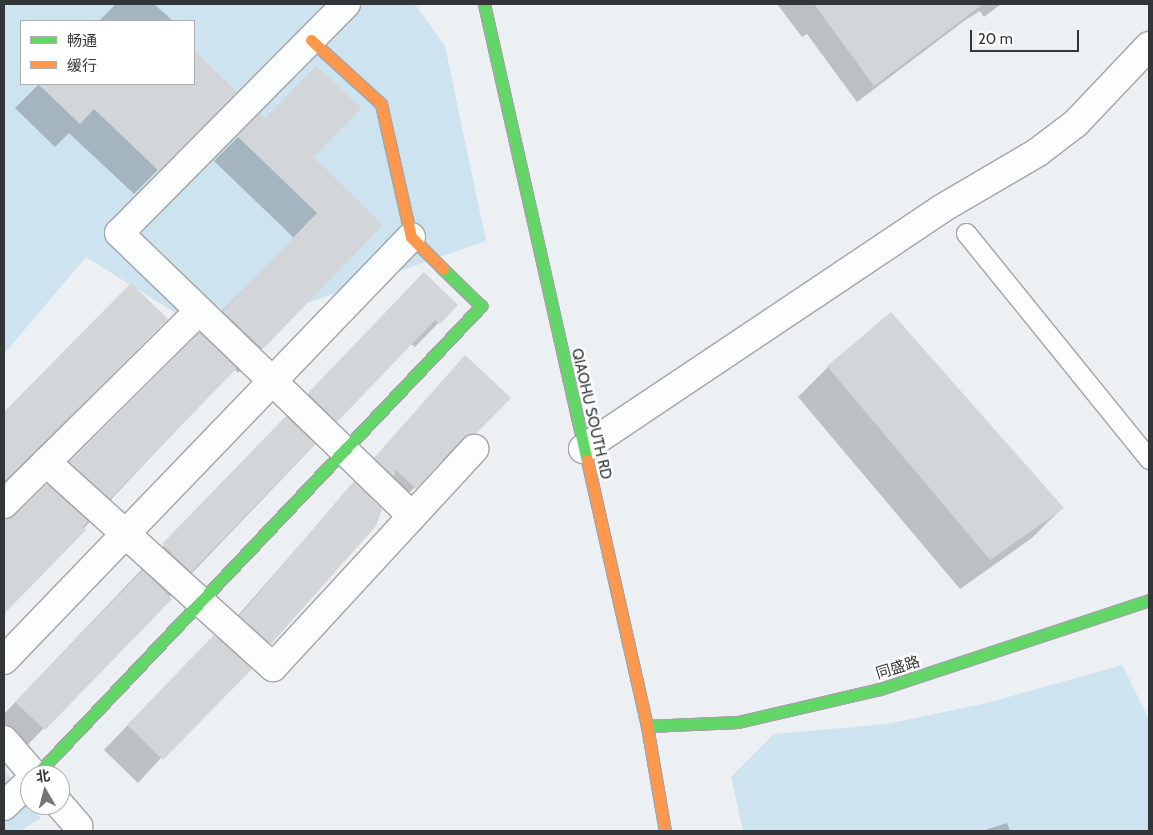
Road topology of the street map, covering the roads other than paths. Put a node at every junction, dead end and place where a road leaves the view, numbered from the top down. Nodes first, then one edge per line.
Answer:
1 (346, 4) edge
2 (484, 4) edge
3 (311, 40) junction
4 (1149, 46) edge
5 (966, 233) dead end
6 (411, 237) junction
7 (199, 311) junction
8 (272, 381) junction
9 (474, 448) dead end
10 (583, 449) junction
11 (344, 451) junction
12 (1149, 459) edge
13 (46, 462) junction
14 (4, 504) edge
15 (412, 516) junction
16 (125, 534) junction
17 (1149, 600) edge
18 (201, 602) junction
19 (4, 660) edge
20 (647, 726) junction
21 (4, 740) edge
22 (26, 765) edge
23 (45, 765) edge
24 (20, 791) edge
25 (4, 806) edge
26 (69, 815) edge
27 (78, 826) dead end
28 (665, 831) edge

1 - 3 street
2 - 10 street, QIAOHU SOUTH RD
3 - 6 street
3 - 7 street
4 - 10 street
5 - 12 lane
6 - 8 street
6 - 11 street
7 - 8 street
7 - 13 street
8 - 11 street
8 - 16 street
9 - 15 street
10 - 20 street, QIAOHU SOUTH RD
11 - 15 street
11 - 18 street
13 - 14 street
13 - 16 street
15 - 18 street
16 - 18 street
16 - 19 street
17 - 20 street, 同盛路
18 - 23 street
20 - 28 street, QIAOHU SOUTH RD
21 - 22 street
24 - 25 street
26 - 27 street

